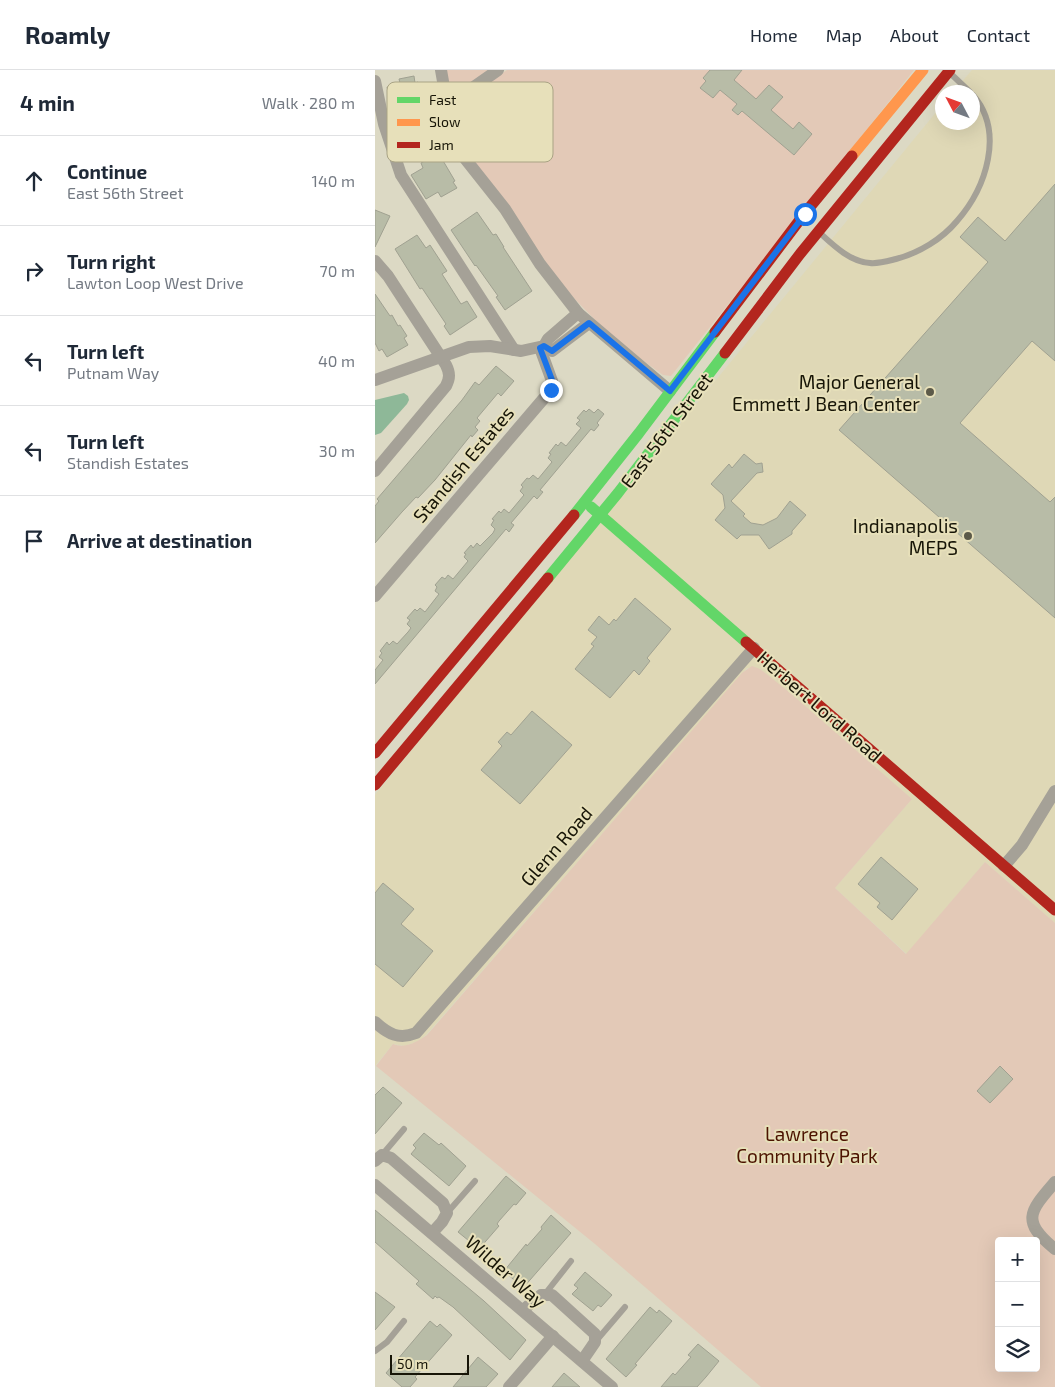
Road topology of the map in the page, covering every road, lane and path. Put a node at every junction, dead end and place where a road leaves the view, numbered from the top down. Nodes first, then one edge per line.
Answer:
1 (498, 70) edge
2 (923, 70) edge
3 (948, 71) edge
4 (375, 81) edge
5 (481, 82) edge
6 (962, 85) edge
7 (980, 106) edge
8 (387, 132) edge
9 (397, 162) edge
10 (468, 162) edge
11 (818, 232) junction
12 (375, 261) edge
13 (579, 313) junction
14 (589, 323) junction
15 (542, 347) junction
16 (514, 350) junction
17 (441, 356) junction
18 (375, 380) edge
19 (670, 391) junction
20 (375, 470) edge
21 (584, 502) junction
22 (600, 515) junction
23 (375, 596) edge
24 (754, 648) junction
25 (375, 753) edge
26 (375, 785) edge
27 (1055, 791) edge
28 (1004, 866) junction
29 (1055, 910) edge
30 (375, 1022) edge
31 (404, 1129) dead end
32 (379, 1158) edge
33 (475, 1181) dead end
34 (1055, 1182) edge
35 (375, 1185) edge
36 (447, 1213) junction
37 (432, 1233) junction
38 (1055, 1249) edge
39 (571, 1261) dead end
40 (545, 1294) junction
41 (625, 1307) dead end
42 (523, 1310) junction
43 (404, 1321) dead end
44 (553, 1336) junction
45 (595, 1342) junction
46 (375, 1351) edge
47 (582, 1361) junction
48 (509, 1387) edge
49 (612, 1387) edge

1 - 5 street
2 - 19 main road, East 56th Street
3 - 6 lane
3 - 11 main road, East 56th Street
4 - 8 street
7 - 11 lane
9 - 16 street
10 - 13 street
11 - 22 main road, East 56th Street
12 - 17 street
13 - 14 street
13 - 15 street
14 - 15 street
14 - 19 street
15 - 16 street
15 - 23 street, Standish Estates
16 - 17 street
17 - 18 street
17 - 20 street
19 - 21 main road, East 56th Street
21 - 22 main road, Herbert Lord Road
21 - 25 main road, East 56th Street
22 - 24 main road, Herbert Lord Road
22 - 26 main road, East 56th Street
24 - 28 main road, Herbert Lord Road
24 - 30 street, Glenn Road
27 - 28 street
28 - 29 main road, Herbert Lord Road
31 - 32 lane
32 - 36 street
33 - 36 lane
34 - 38 street
35 - 37 street, Wilder Way
36 - 37 street
37 - 42 street, Wilder Way
39 - 40 lane
40 - 42 street
40 - 45 street
41 - 45 lane
42 - 44 street, Wilder Way
43 - 46 lane
44 - 47 street, Wilder Way
44 - 48 street
45 - 47 street
47 - 49 street, Wilder Way

